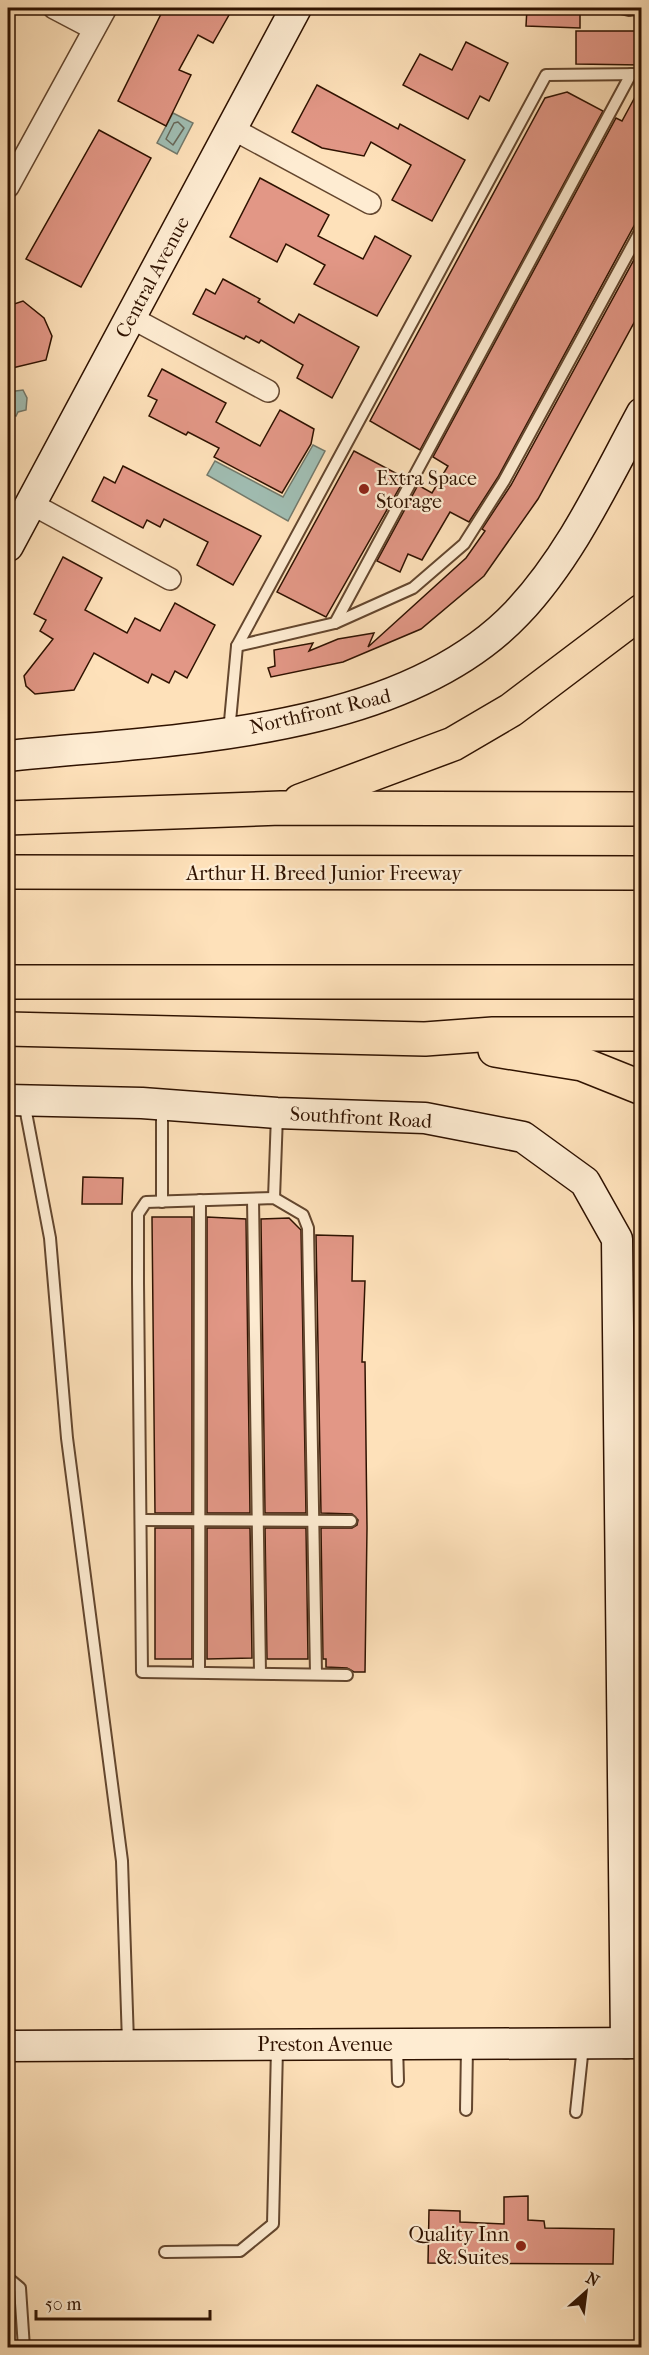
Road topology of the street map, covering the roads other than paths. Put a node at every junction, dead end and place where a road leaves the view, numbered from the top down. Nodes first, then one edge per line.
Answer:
1 (54, 8) edge
2 (105, 8) edge
3 (296, 8) edge
4 (621, 8) edge
5 (642, 8) edge
6 (94, 29) junction
7 (636, 74) edge
8 (231, 128) junction
9 (8, 187) edge
10 (370, 203) dead end
11 (642, 228) edge
12 (130, 317) junction
13 (268, 391) dead end
14 (642, 413) edge
15 (30, 503) junction
16 (8, 546) edge
17 (170, 579) dead end
18 (642, 611) edge
19 (335, 623) junction
20 (237, 646) junction
21 (229, 732) junction
22 (8, 756) edge
23 (281, 808) junction
24 (642, 809) edge
25 (8, 818) edge
26 (8, 872) edge
27 (642, 873) edge
28 (8, 982) edge
29 (642, 982) edge
30 (8, 1029) edge
31 (642, 1035) edge
32 (425, 1039) junction
33 (642, 1088) edge
34 (15, 1100) edge
35 (162, 1105) junction
36 (277, 1113) junction
37 (274, 1198) junction
38 (253, 1199) junction
39 (200, 1200) junction
40 (162, 1202) junction
41 (141, 1520) junction
42 (258, 1520) junction
43 (199, 1521) junction
44 (314, 1521) junction
45 (351, 1521) dead end
46 (199, 1672) junction
47 (260, 1673) junction
48 (316, 1674) junction
49 (347, 1675) dead end
50 (583, 2043) junction
51 (634, 2043) edge
52 (397, 2044) junction
53 (467, 2044) junction
54 (278, 2045) junction
55 (8, 2046) edge
56 (128, 2046) junction
57 (398, 2081) dead end
58 (466, 2110) dead end
59 (576, 2112) dead end
60 (165, 2252) dead end
61 (8, 2278) edge
62 (24, 2348) edge

1 - 6 street
2 - 6 street
3 - 8 street, Central Avenue
4 - 5 lane
6 - 9 street
7 - 19 lane
7 - 20 lane
8 - 10 street
8 - 12 street, Central Avenue
11 - 19 lane
12 - 13 street
12 - 15 street, Central Avenue
14 - 21 street, Northfront Road
15 - 16 street, Central Avenue
15 - 17 street
18 - 23 highway
19 - 20 lane
20 - 21 lane
21 - 22 street, Northfront Road
23 - 24 highway
23 - 25 highway
26 - 27 highway, Arthur H. Breed Junior Freeway
28 - 29 highway
30 - 32 highway
31 - 32 highway
32 - 33 highway
34 - 35 street, Southfront Road
34 - 56 lane
35 - 36 street, Southfront Road
35 - 40 lane
36 - 37 lane
36 - 51 street, Southfront Road
37 - 38 lane
37 - 44 lane
38 - 39 lane
38 - 42 lane
39 - 40 lane
39 - 43 lane
40 - 41 lane
41 - 43 lane
41 - 46 lane
42 - 43 lane
42 - 44 lane
42 - 47 lane
43 - 46 lane
44 - 45 lane
44 - 48 lane
46 - 47 lane
47 - 48 lane
48 - 49 lane
50 - 51 street, Preston Avenue
50 - 53 street, Preston Avenue
50 - 59 lane
52 - 53 street, Preston Avenue
52 - 54 street, Preston Avenue
52 - 57 lane
53 - 58 lane
54 - 56 street, Preston Avenue
54 - 60 lane
55 - 56 street, Preston Avenue
61 - 62 lane

